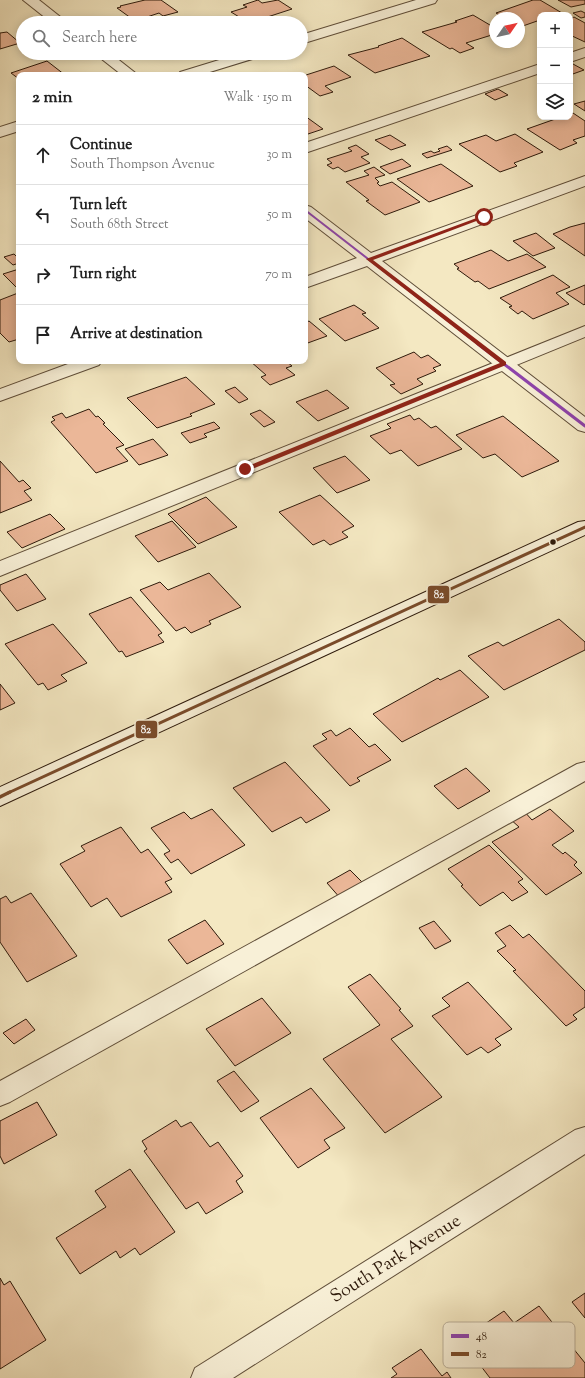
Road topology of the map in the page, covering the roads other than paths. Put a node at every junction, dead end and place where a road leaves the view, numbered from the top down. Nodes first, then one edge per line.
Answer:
1 (30, 0) edge
2 (430, 0) edge
3 (52, 16) edge
4 (308, 38) edge
5 (585, 52) edge
6 (573, 57) edge
7 (111, 60) edge
8 (234, 60) edge
9 (537, 69) edge
10 (127, 72) edge
11 (195, 72) edge
12 (16, 127) edge
13 (0, 132) edge
14 (308, 147) edge
15 (585, 181) edge
16 (308, 212) edge
17 (369, 259) junction
18 (308, 282) edge
19 (585, 331) edge
20 (85, 364) edge
21 (504, 364) junction
22 (0, 395) edge
23 (585, 426) edge
24 (585, 527) edge
25 (0, 569) edge
26 (585, 770) edge
27 (0, 796) edge
28 (0, 1094) edge
29 (585, 1139) edge
30 (209, 1377) edge

1 - 3 street
2 - 4 street
5 - 6 street
7 - 10 street
8 - 11 street
9 - 14 street
12 - 13 street
15 - 17 street
16 - 17 street
17 - 18 street
17 - 21 street
19 - 21 street
20 - 22 street
21 - 23 street
21 - 25 street
24 - 27 street
26 - 28 street
29 - 30 street, South Park Avenue

